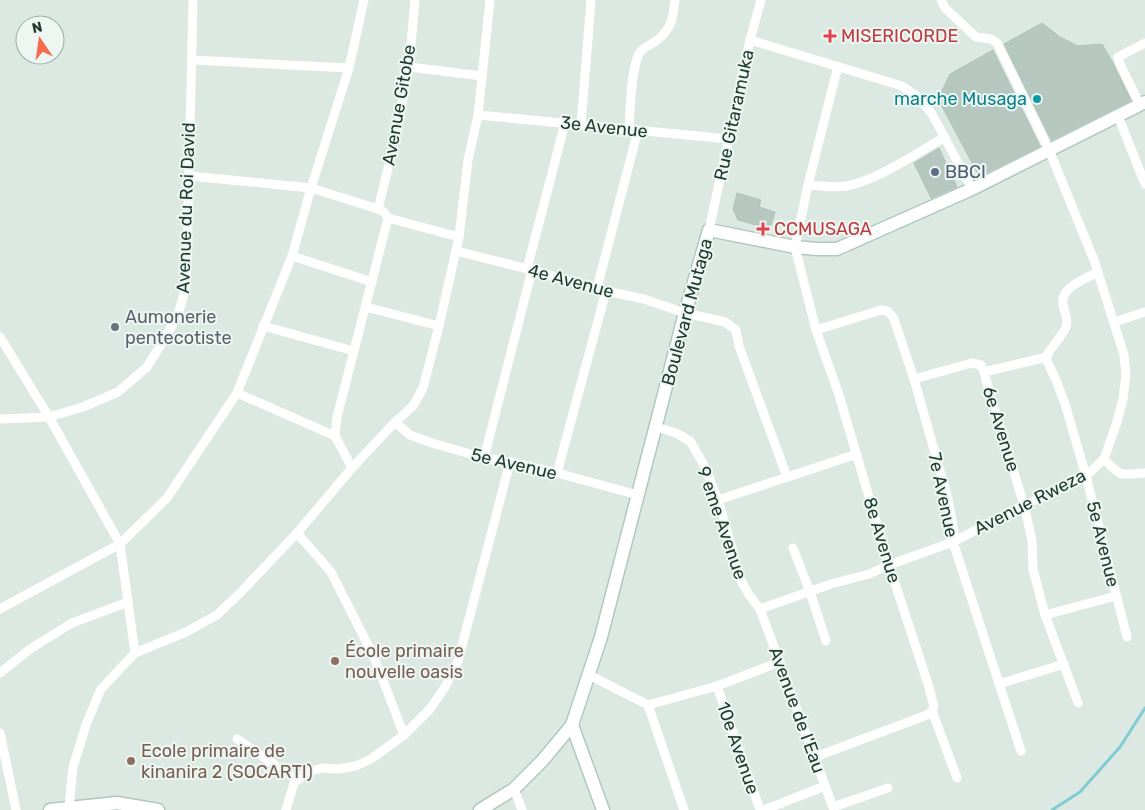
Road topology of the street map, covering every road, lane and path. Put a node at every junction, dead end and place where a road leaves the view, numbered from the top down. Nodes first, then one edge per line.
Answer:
1 (193, 0) edge
2 (364, 0) edge
3 (415, 0) edge
4 (490, 0) edge
5 (591, 0) edge
6 (675, 0) edge
7 (761, 0) edge
8 (941, 0) edge
9 (750, 40) junction
10 (1145, 44) edge
11 (192, 60) junction
12 (838, 66) junction
13 (409, 67) junction
14 (348, 68) junction
15 (482, 76) junction
16 (1142, 104) edge
17 (478, 115) junction
18 (1118, 116) junction
19 (565, 123) junction
20 (581, 125) junction
21 (633, 130) junction
22 (945, 137) junction
23 (730, 139) junction
24 (1048, 150) junction
25 (190, 176) junction
26 (1145, 184) edge
27 (808, 185) junction
28 (311, 188) junction
29 (972, 189) junction
30 (378, 209) junction
31 (388, 218) junction
32 (709, 230) junction
33 (459, 237) junction
34 (796, 247) junction
35 (456, 251) junction
36 (292, 256) junction
37 (530, 269) junction
38 (1098, 272) junction
39 (372, 282) junction
40 (597, 288) junction
41 (606, 291) junction
42 (366, 307) junction
43 (1145, 312) edge
44 (685, 313) junction
45 (1114, 322) junction
46 (264, 326) junction
47 (439, 326) junction
48 (816, 330) junction
49 (0, 337) edge
50 (354, 351) junction
51 (1046, 356) junction
52 (984, 372) junction
53 (914, 379) junction
54 (237, 392) junction
55 (49, 417) junction
56 (0, 419) edge
57 (395, 422) junction
58 (656, 427) junction
59 (336, 436) junction
60 (857, 454) junction
61 (484, 458) junction
62 (1104, 460) junction
63 (510, 462) junction
64 (352, 468) junction
65 (557, 473) junction
66 (1145, 473) edge
67 (1086, 476) junction
68 (787, 477) junction
69 (638, 495) junction
70 (718, 500) junction
71 (1024, 505) junction
72 (296, 533) junction
73 (953, 542) junction
74 (120, 544) junction
75 (793, 548) dead end
76 (890, 565) junction
77 (810, 592) junction
78 (1116, 596) junction
79 (128, 602) junction
80 (0, 609) edge
81 (760, 609) junction
82 (1045, 615) junction
83 (1127, 638) dead end
84 (826, 641) dead end
85 (135, 653) junction
86 (780, 662) junction
87 (1064, 664) junction
88 (0, 673) edge
89 (589, 675) junction
90 (999, 684) junction
91 (717, 686) junction
92 (1078, 703) dead end
93 (648, 705) junction
94 (932, 711) junction
95 (572, 725) junction
96 (0, 732) edge
97 (404, 735) junction
98 (237, 739) dead end
99 (1020, 751) dead end
100 (815, 757) junction
101 (957, 778) dead end
102 (297, 780) junction
103 (825, 786) junction
104 (888, 788) dead end
105 (514, 789) junction
106 (70, 809) edge
107 (834, 809) edge
108 (16, 810) edge
109 (50, 810) edge
110 (155, 810) edge
111 (286, 810) edge
112 (480, 810) edge
113 (522, 810) edge
114 (603, 810) edge
115 (684, 810) edge
116 (760, 810) edge
117 (764, 810) edge

1 - 11 street, Avenue du Roi David
2 - 14 street
3 - 13 street, Avenue Gitobe
4 - 15 street
5 - 20 street
6 - 21 street
7 - 9 street, Rue Gitaramuka
8 - 24 street, Avenue Rweza
9 - 12 street
9 - 23 street, Rue Gitaramuka
10 - 16 street
11 - 14 street
11 - 25 street, Avenue du Roi David
12 - 22 street
12 - 27 street
13 - 15 street
13 - 30 street, Avenue Gitobe
14 - 28 street
15 - 17 street
16 - 18 street, Boulevard Mutaga
17 - 19 street, 3e Avenue
17 - 33 street
18 - 24 street, Boulevard Mutaga
18 - 26 street
19 - 20 street, 3e Avenue
19 - 37 street
20 - 21 street, 3e Avenue
21 - 23 street, 3e Avenue
21 - 40 street
22 - 27 street
22 - 29 street
23 - 32 street, Rue Gitaramuka
24 - 29 street, Boulevard Mutaga
24 - 38 street, Avenue Rweza
25 - 28 street
25 - 55 street, Avenue du Roi David
27 - 34 street
28 - 30 street
28 - 36 street
29 - 34 street, Boulevard Mutaga
30 - 31 street
31 - 33 street
31 - 39 street
32 - 34 street, Boulevard Mutaga
32 - 44 street, Boulevard Mutaga
33 - 35 street
34 - 48 street, 8e Avenue
35 - 37 street, 4e Avenue
35 - 47 street
36 - 39 street
36 - 46 street
37 - 40 street, 4e Avenue
37 - 61 street
38 - 45 street, Avenue Rweza
38 - 51 street
39 - 42 street
40 - 41 street, 4e Avenue
41 - 44 street, 4e Avenue
41 - 65 street
42 - 47 street
42 - 50 street
43 - 45 street
44 - 58 street, Boulevard Mutaga
44 - 68 street, 4e Avenue
45 - 62 street, Avenue Rweza
46 - 50 street
46 - 54 street
47 - 57 street
48 - 53 street, 7e Avenue
48 - 60 street, 8e Avenue
49 - 55 street
50 - 59 street
51 - 52 street
51 - 67 street, 5e Avenue
52 - 53 street, 6e Avenue
52 - 71 street, 6e Avenue
53 - 73 street, 7e Avenue
54 - 59 street
54 - 74 street
55 - 56 street, Avenue du Roi David
55 - 74 street
57 - 61 street, 5e Avenue
57 - 64 street
58 - 69 street, Boulevard Mutaga
58 - 70 street, 9 eme Avenue
59 - 64 street
60 - 68 street
60 - 76 street, 8e Avenue
61 - 63 street, 5e Avenue
62 - 66 street
62 - 67 street, Avenue Rweza
63 - 65 street, 5e Avenue
63 - 97 street
64 - 72 street
65 - 69 street, 5e Avenue
67 - 71 street, Avenue Rweza
67 - 78 street, 5e Avenue
68 - 70 street
69 - 89 street, Boulevard Mutaga
70 - 81 street, 9 eme Avenue
71 - 73 street, Avenue Rweza
71 - 82 street, 6e Avenue
72 - 85 street
72 - 97 street
73 - 76 street, Avenue Rweza
73 - 90 street, 7e Avenue
74 - 79 street
74 - 80 street
75 - 77 street
76 - 77 street, Avenue Rweza
76 - 94 street, 8e Avenue
77 - 81 street, Avenue Rweza
77 - 84 street
78 - 82 street
78 - 83 street, 5e Avenue
79 - 85 street
79 - 88 street
81 - 86 street, Avenue de l'Eau
82 - 87 street, 6e Avenue
85 - 106 street
86 - 91 street
86 - 100 street, Avenue de l'Eau
87 - 90 street
87 - 92 street, 6e Avenue
89 - 93 street
89 - 95 street, Boulevard Mutaga
90 - 99 street, 7e Avenue
91 - 93 street
91 - 116 street, 10e Avenue
93 - 115 street
94 - 100 street
94 - 101 street, 8e Avenue
95 - 105 street, Boulevard Mutaga
95 - 114 street
96 - 108 street
97 - 102 street
98 - 102 street
100 - 103 street, Avenue de l'Eau
102 - 111 street
103 - 107 street, Avenue de l'Eau
103 - 117 street
104 - 107 street
105 - 112 street, Boulevard Mutaga
105 - 113 street
106 - 109 street
106 - 110 street

